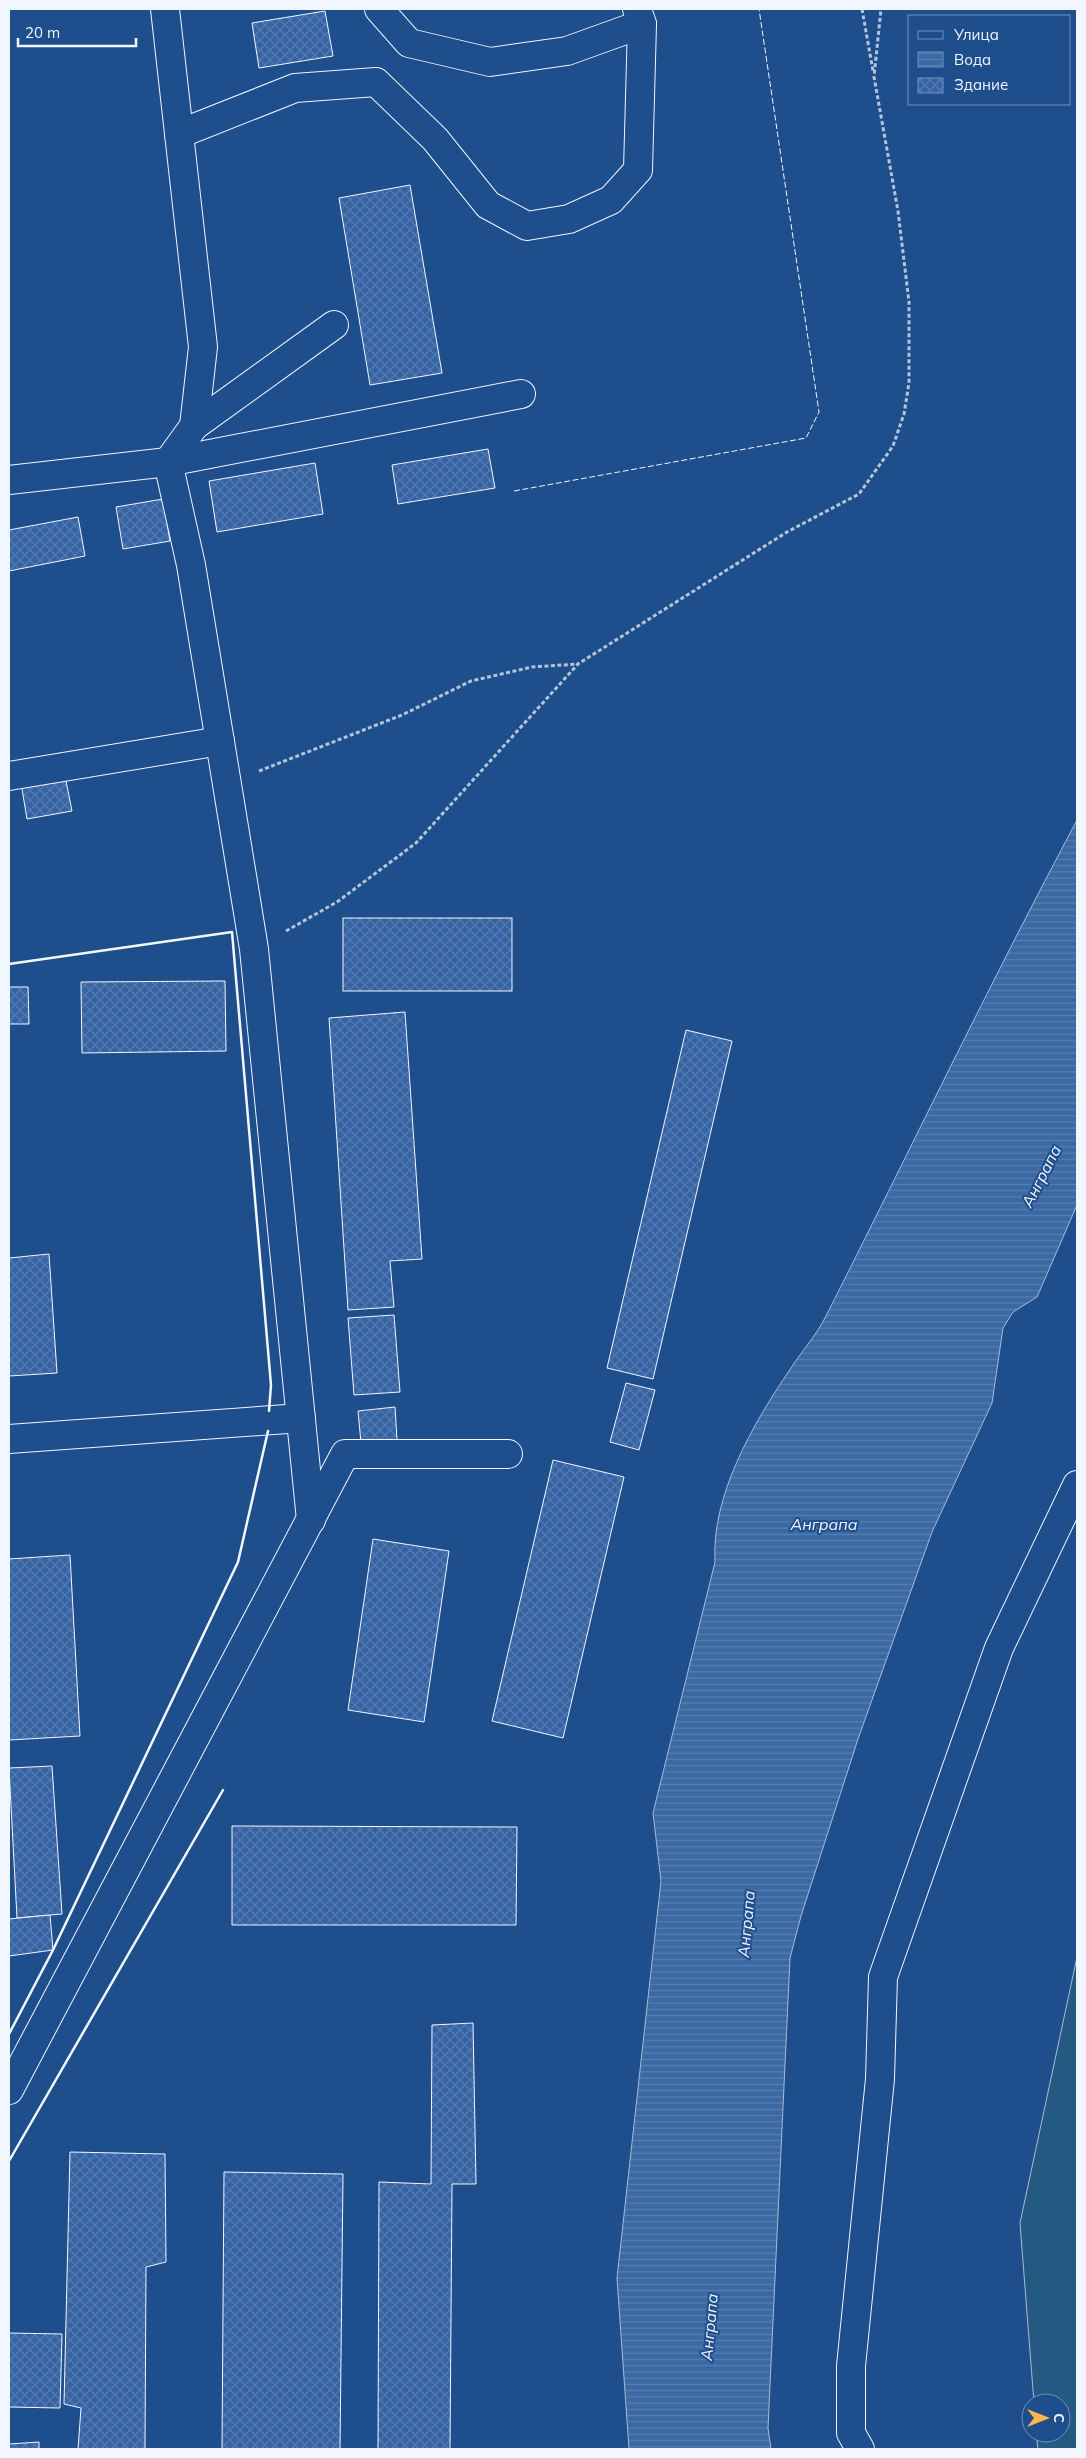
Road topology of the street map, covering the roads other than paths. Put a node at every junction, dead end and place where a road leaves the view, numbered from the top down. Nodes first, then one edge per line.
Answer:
1 (165, 9) edge
2 (380, 9) edge
3 (639, 16) edge
4 (179, 134) junction
5 (334, 325) dead end
6 (521, 394) dead end
7 (194, 426) junction
8 (168, 462) junction
9 (9, 480) edge
10 (220, 741) junction
11 (9, 776) edge
12 (301, 1418) junction
13 (9, 1439) edge
14 (508, 1454) dead end
15 (1077, 1485) edge
16 (311, 1520) junction
17 (9, 2090) edge
18 (860, 2449) edge

1 - 4 street
2 - 3 street
3 - 4 street
4 - 7 street
5 - 7 street
6 - 8 street
7 - 8 street
8 - 9 street
8 - 10 street
10 - 11 street
10 - 12 street
12 - 13 street
12 - 16 street
14 - 16 street
15 - 18 street
16 - 17 street

